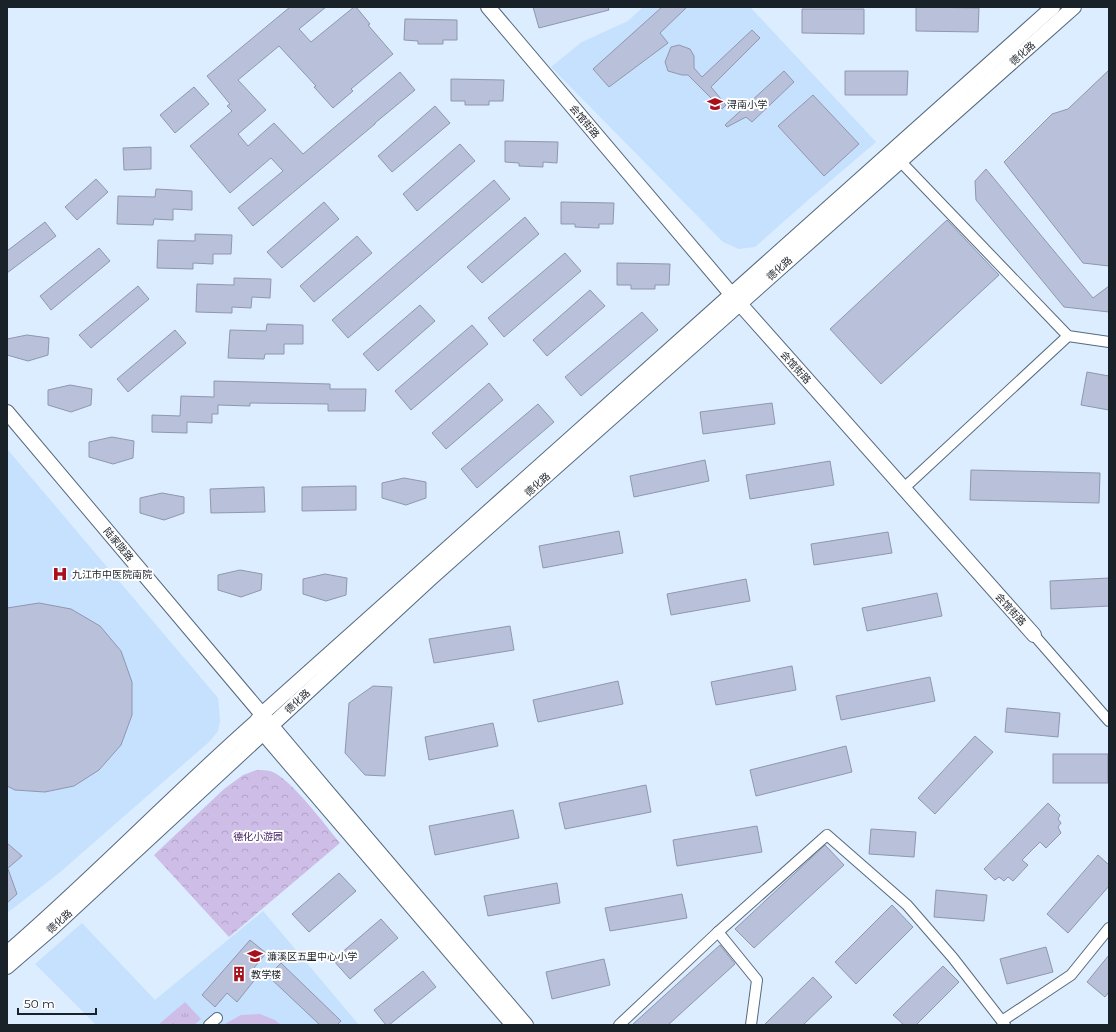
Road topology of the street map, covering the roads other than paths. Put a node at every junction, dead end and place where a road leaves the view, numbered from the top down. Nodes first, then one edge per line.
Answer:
1 (488, 7) edge
2 (1053, 7) edge
3 (1074, 7) edge
4 (900, 161) junction
5 (736, 299) junction
6 (1068, 336) junction
7 (1109, 342) edge
8 (7, 412) edge
9 (904, 488) junction
10 (1034, 635) joint
11 (1109, 721) edge
12 (263, 723) junction
13 (1109, 928) edge
14 (718, 932) junction
15 (7, 953) edge
16 (7, 967) edge
17 (1003, 1023) edge
18 (513, 1025) edge
19 (526, 1025) edge
20 (619, 1025) edge
21 (751, 1025) edge

1 - 5 main road, 会馆街路
2 - 5 main road, 德化路
3 - 4 main road, 德化路
4 - 5 main road, 德化路
4 - 6 street
5 - 9 main road, 会馆街路
5 - 12 main road, 德化路
6 - 7 street
6 - 9 street
8 - 12 main road, 陆家陇路
9 - 10 main road, 会馆街路
10 - 11 street, 会馆街路
12 - 15 main road, 德化路
12 - 16 main road, 德化路
12 - 18 main road
12 - 19 main road
13 - 17 street
14 - 17 street
14 - 20 street
14 - 21 street

